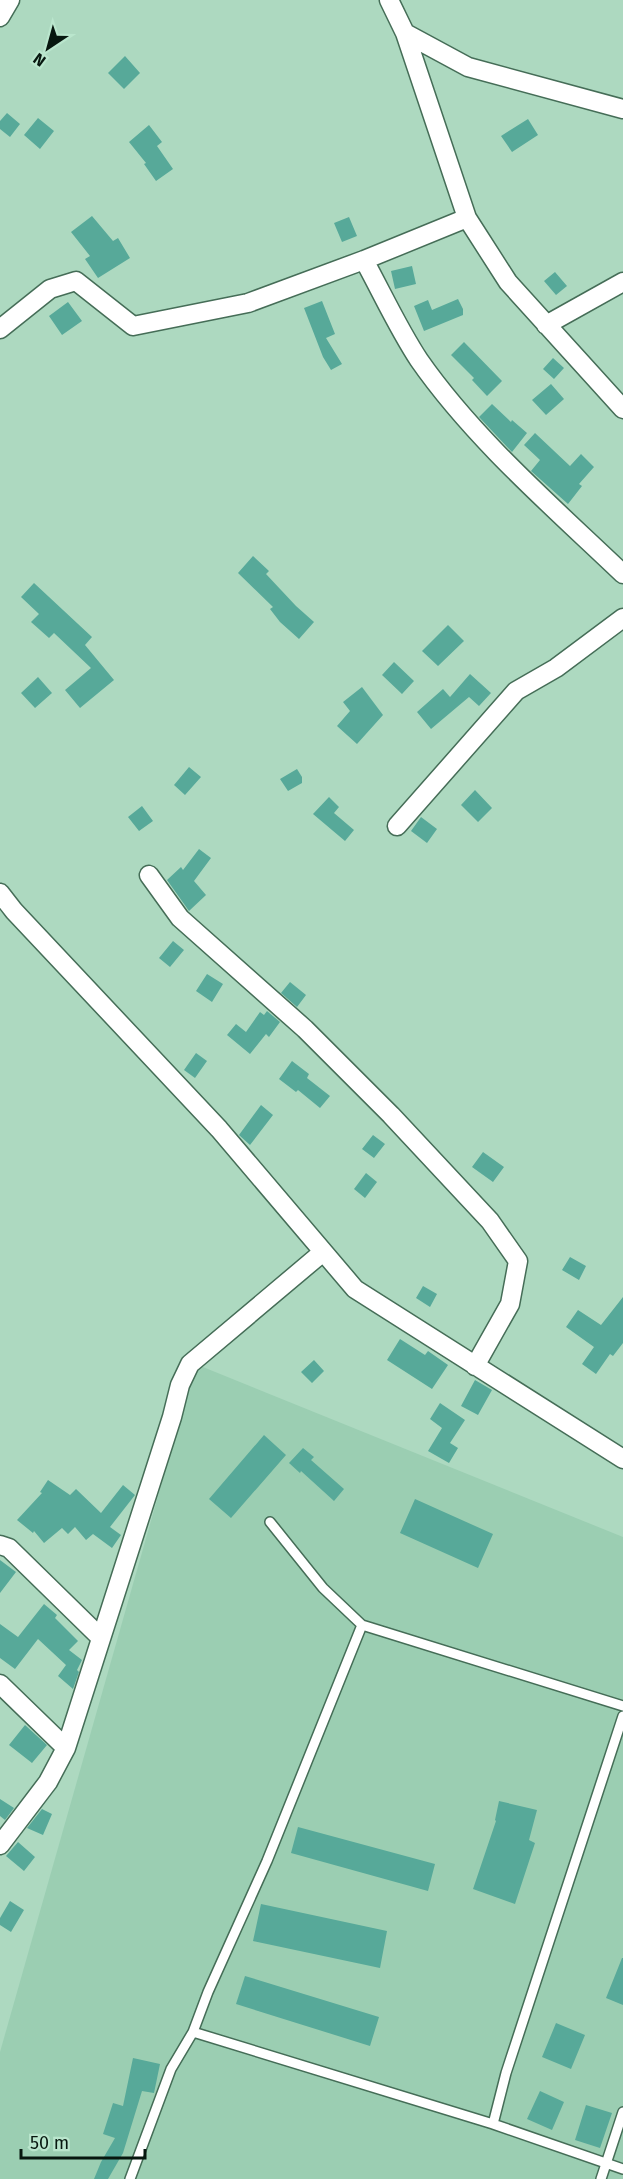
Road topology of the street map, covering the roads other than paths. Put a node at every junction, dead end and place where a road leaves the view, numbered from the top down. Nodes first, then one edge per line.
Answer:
1 (10, 0) edge
2 (390, 0) edge
3 (0, 16) edge
4 (405, 33) junction
5 (623, 109) edge
6 (467, 218) junction
7 (364, 260) junction
8 (623, 282) edge
9 (546, 324) junction
10 (0, 329) edge
11 (623, 408) edge
12 (623, 574) edge
13 (623, 618) edge
14 (397, 826) dead end
15 (149, 875) dead end
16 (0, 893) edge
17 (323, 1252) junction
18 (475, 1366) junction
19 (623, 1460) edge
20 (270, 1522) dead end
21 (0, 1545) edge
22 (362, 1625) junction
23 (101, 1638) junction
24 (0, 1684) edge
25 (623, 1706) edge
26 (623, 1716) edge
27 (66, 1748) junction
28 (0, 1845) edge
29 (193, 2032) junction
30 (623, 2112) edge
31 (493, 2124) junction
32 (606, 2164) junction
33 (623, 2169) edge
34 (130, 2179) edge
35 (601, 2179) edge

1 - 3 street
2 - 4 street
4 - 5 street
4 - 6 street
6 - 7 street
6 - 9 street
7 - 10 street
7 - 12 street
8 - 9 street
9 - 11 street
13 - 14 street
15 - 18 street
16 - 17 street
17 - 18 street
17 - 23 street
18 - 19 street
20 - 22 lane
21 - 23 street
22 - 25 lane
22 - 29 lane
23 - 27 street
24 - 27 street
26 - 31 lane
27 - 28 street
29 - 31 lane
29 - 34 lane
30 - 32 lane
31 - 32 lane
32 - 33 lane
32 - 35 lane

